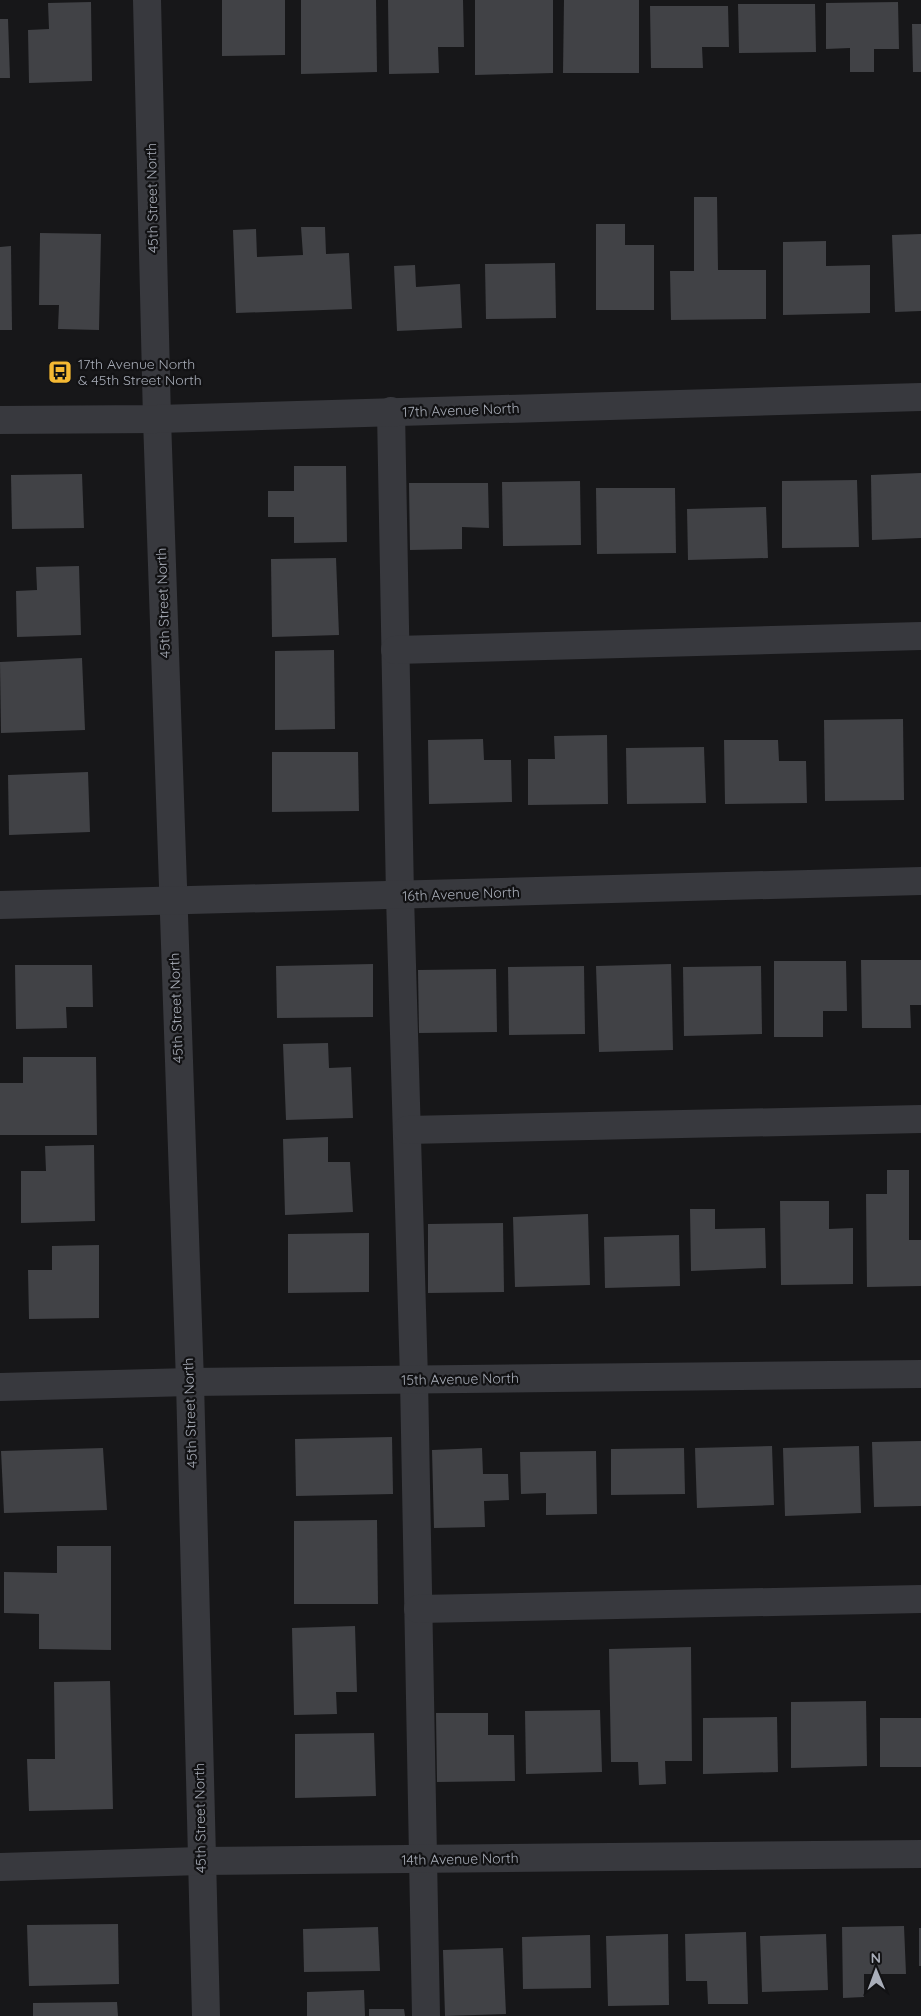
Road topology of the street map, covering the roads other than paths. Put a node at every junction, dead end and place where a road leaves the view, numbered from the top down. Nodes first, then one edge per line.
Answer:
1 (147, 0) edge
2 (921, 397) edge
3 (391, 412) junction
4 (157, 419) junction
5 (0, 420) edge
6 (921, 636) edge
7 (395, 650) junction
8 (921, 881) edge
9 (400, 896) junction
10 (173, 902) junction
11 (0, 905) edge
12 (921, 1119) edge
13 (407, 1130) junction
14 (921, 1374) edge
15 (414, 1380) junction
16 (190, 1382) junction
17 (0, 1386) edge
18 (921, 1599) edge
19 (418, 1609) junction
20 (921, 1854) edge
21 (423, 1859) junction
22 (201, 1861) junction
23 (0, 1867) edge
24 (206, 2016) edge
25 (426, 2016) edge

1 - 4 street, 45th Street North
2 - 3 street, 17th Avenue North
3 - 4 street, 17th Avenue North
3 - 7 street
4 - 5 street, 17th Avenue North
4 - 10 street, 45th Street North
6 - 7 street
7 - 9 street
8 - 9 street, 16th Avenue North
9 - 10 street, 16th Avenue North
9 - 13 street
10 - 11 street, 16th Avenue North
10 - 16 street, 45th Street North
12 - 13 street
13 - 15 street
14 - 15 street, 15th Avenue North
15 - 16 street, 15th Avenue North
15 - 19 street
16 - 17 street, 15th Avenue North
16 - 22 street, 45th Street North
18 - 19 street
19 - 21 street
20 - 21 street, 14th Avenue North
21 - 22 street, 14th Avenue North
21 - 25 street
22 - 23 street, 14th Avenue North
22 - 24 street, 45th Street North

